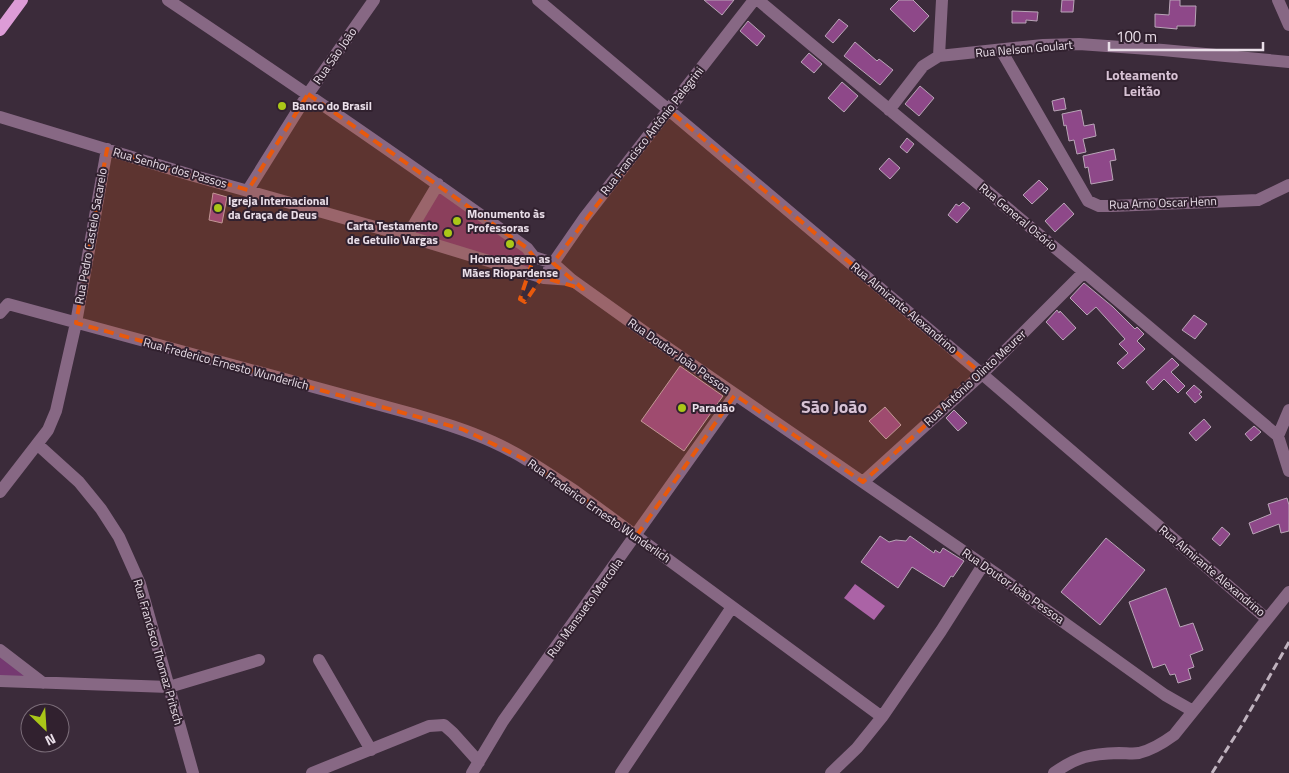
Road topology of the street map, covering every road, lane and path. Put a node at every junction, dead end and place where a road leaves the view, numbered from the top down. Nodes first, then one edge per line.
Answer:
1 (22, 0) edge
2 (168, 0) edge
3 (374, 0) edge
4 (538, 0) edge
5 (754, 0) edge
6 (758, 0) edge
7 (942, 0) edge
8 (1280, 0) edge
9 (1289, 25) edge
10 (0, 30) edge
11 (1002, 50) junction
12 (939, 56) junction
13 (1289, 62) edge
14 (308, 94) junction
15 (669, 110) junction
16 (889, 110) junction
17 (0, 116) edge
18 (107, 149) junction
19 (438, 184) junction
20 (1289, 185) edge
21 (248, 190) junction
22 (407, 236) junction
23 (534, 257) junction
24 (552, 262) junction
25 (1084, 272) junction
26 (529, 273) junction
27 (544, 278) junction
28 (572, 280) junction
29 (4, 309) edge
30 (70, 322) junction
31 (982, 374) junction
32 (735, 395) junction
33 (1289, 410) edge
34 (1278, 436) junction
35 (37, 444) junction
36 (1289, 471) edge
37 (863, 482) junction
38 (0, 492) edge
39 (636, 535) junction
40 (983, 565) junction
41 (1289, 592) edge
42 (732, 607) junction
43 (1267, 618) junction
44 (0, 650) edge
45 (259, 660) dead end
46 (319, 660) dead end
47 (0, 681) edge
48 (44, 683) junction
49 (169, 687) junction
50 (1193, 711) junction
51 (882, 717) junction
52 (857, 748) junction
53 (371, 750) junction
54 (475, 768) edge
55 (193, 773) edge
56 (312, 773) edge
57 (621, 773) edge
58 (830, 773) edge
59 (845, 773) edge
60 (1054, 773) edge

1 - 10 main road
2 - 14 street, Rua Doutor João Pessoa
3 - 14 street, Rua São João
4 - 15 street, Rua Almirante Alexandrino
5 - 15 street, Rua Francisco Antônio Pelegrini
6 - 16 street, Rua General Osório
7 - 12 street
8 - 9 street
11 - 12 street, Rua Nelson Goulart
11 - 13 street, Rua Nelson Goulart
11 - 20 street, Rua Arno Oscar Henn
12 - 16 street
14 - 19 street, Rua Doutor João Pessoa
14 - 21 street, Rua São João
15 - 24 street, Rua Francisco Antônio Pelegrini
15 - 31 street, Rua Almirante Alexandrino
16 - 25 street, Rua General Osório
17 - 18 street, Rua Senhor dos Passos
18 - 21 street, Rua Senhor dos Passos
18 - 30 street, Rua Pedro Castelo Sacarelo
19 - 22 street
19 - 23 street, Rua Doutor João Pessoa
21 - 22 street, Rua Senhor dos Passos
22 - 26 street, Rua Senhor dos Passos
23 - 24 street, Rua Doutor João Pessoa
23 - 26 street
24 - 27 street, Rua Francisco Antônio Pelegrini
24 - 28 street, Rua Doutor João Pessoa
25 - 31 street, Rua Antônio Olinto Meurer
25 - 34 street, Rua General Osório
26 - 27 street, Rua Senhor dos Passos
27 - 28 street, Rua Senhor dos Passos
28 - 32 street, Rua Doutor João Pessoa
29 - 30 street, Rua Frederico Ernesto Wunderlich
30 - 35 street, Rua Pedro Castelo Sacarelo
30 - 39 street, Rua Frederico Ernesto Wunderlich
31 - 37 street, Rua Antônio Olinto Meurer
31 - 43 street, Rua Almirante Alexandrino
32 - 37 street, Rua Doutor João Pessoa
32 - 39 street, Rua Mansueto Marcolla
33 - 34 street
34 - 36 street
35 - 38 street, Rua Pedro Castelo Sacarelo
35 - 49 street, Rua Francisco Thomaz Pritsch
37 - 40 street, Rua Doutor João Pessoa
39 - 42 street, Rua Frederico Ernesto Wunderlich
39 - 54 street, Rua Mansueto Marcolla
40 - 50 street, Rua Doutor João Pessoa
40 - 51 street
41 - 43 street
42 - 51 street, Rua Frederico Ernesto Wunderlich
42 - 57 street
43 - 50 street
44 - 48 street
45 - 49 street
46 - 53 street
47 - 48 street
48 - 49 street
49 - 55 street, Rua Francisco Thomaz Pritsch
50 - 60 street
51 - 52 street
52 - 58 street
52 - 59 street
53 - 54 street
53 - 56 street

